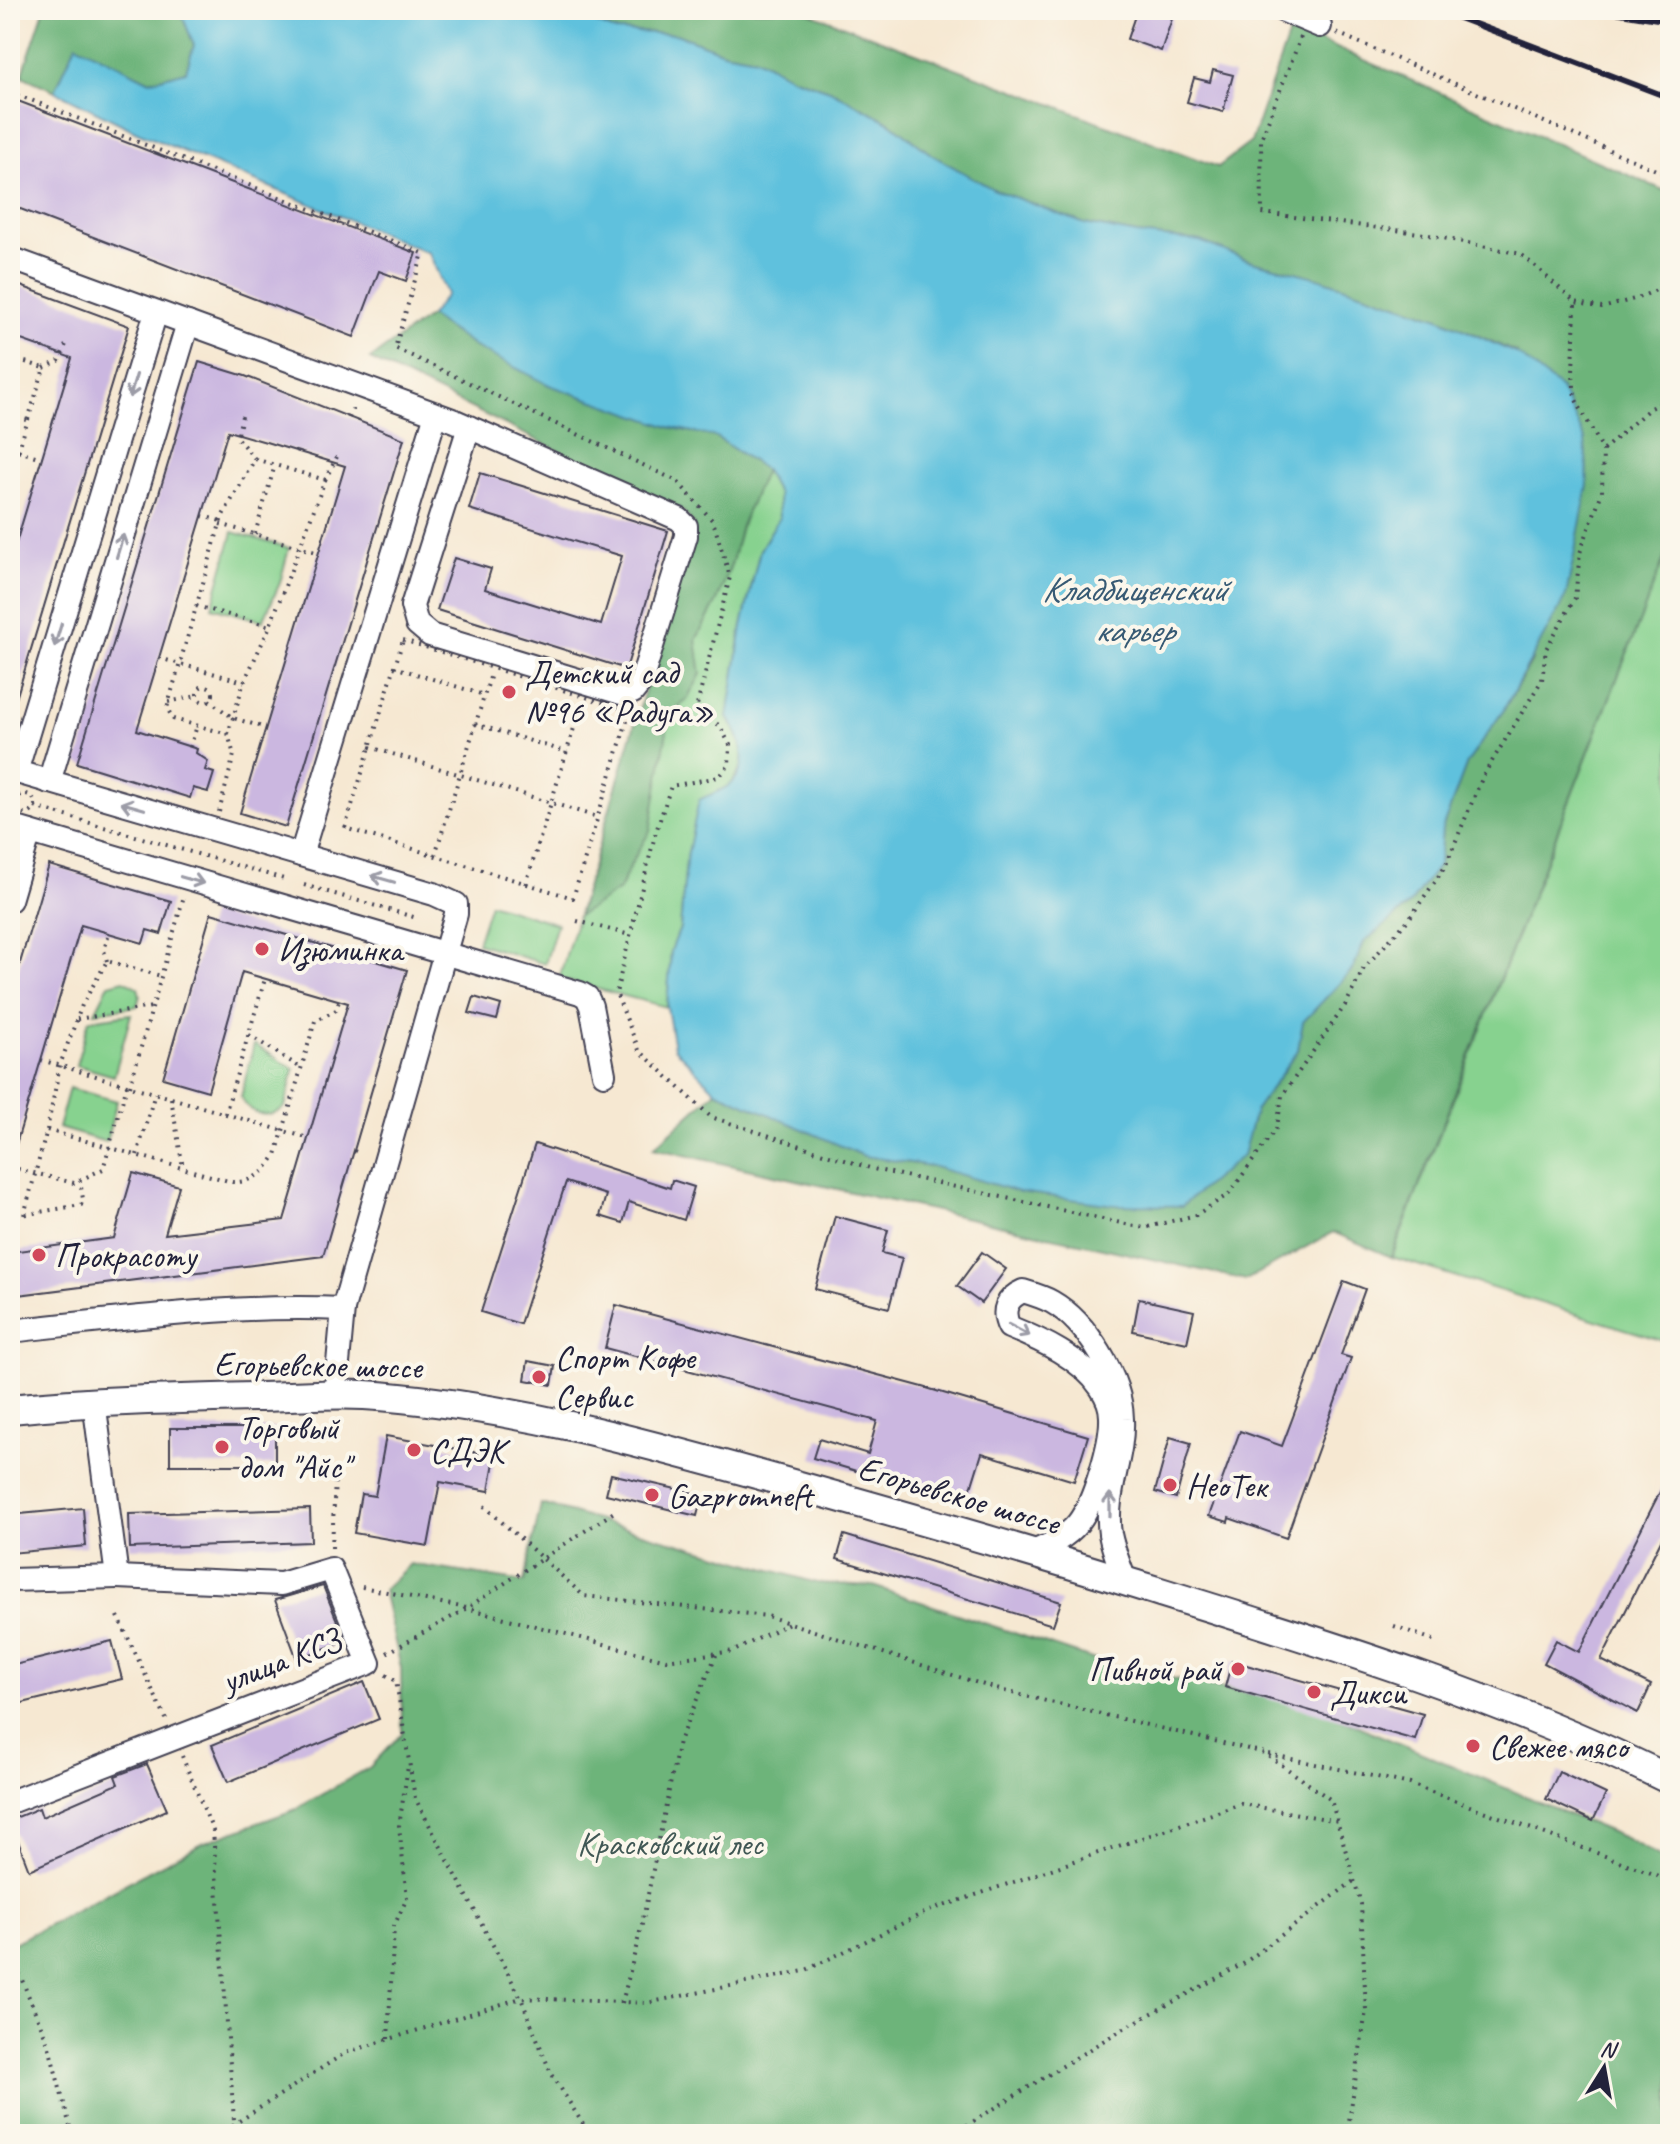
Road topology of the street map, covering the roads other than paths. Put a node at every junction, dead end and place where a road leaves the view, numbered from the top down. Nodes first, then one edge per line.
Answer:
1 (1282, 10) edge
2 (1314, 23) road end
3 (10, 258) edge
4 (156, 312) junction
5 (188, 323) junction
6 (436, 414) junction
7 (469, 427) junction
8 (401, 529) junction
9 (433, 538) junction
10 (13, 771) edge
11 (49, 782) junction
12 (20, 829) edge
13 (301, 855) junction
14 (10, 900) edge
15 (444, 954) junction
16 (604, 1074) dead end
17 (343, 1309) junction
18 (10, 1331) edge
19 (335, 1396) junction
20 (94, 1401) junction
21 (10, 1409) edge
22 (1031, 1553) junction
23 (117, 1577) junction
24 (10, 1580) edge
25 (1125, 1581) junction
26 (1670, 1780) edge
27 (10, 1802) edge

1 - 2 street
3 - 4 street
4 - 5 street
4 -> 10 street
5 - 6 street
11 -> 5 street
6 - 7 street
6 - 8 street
7 - 9 street
7 - 9 street
8 - 9 street
8 - 13 street
10 - 11 street
13 -> 11 street
12 - 14 street
12 -> 15 street
15 -> 13 street
15 - 16 street
15 - 17 street
17 - 18 street
17 - 19 street
19 - 20 main road, Егорьевское шоссе
19 - 22 main road, Егорьевское шоссе
20 - 21 main road, Егорьевское шоссе
20 - 23 street
22 - 25 main road, Егорьевское шоссе
25 -> 22 street
23 - 24 street, улица КСЗ
23 - 27 street, улица КСЗ
25 - 26 main road, Егорьевское шоссе

